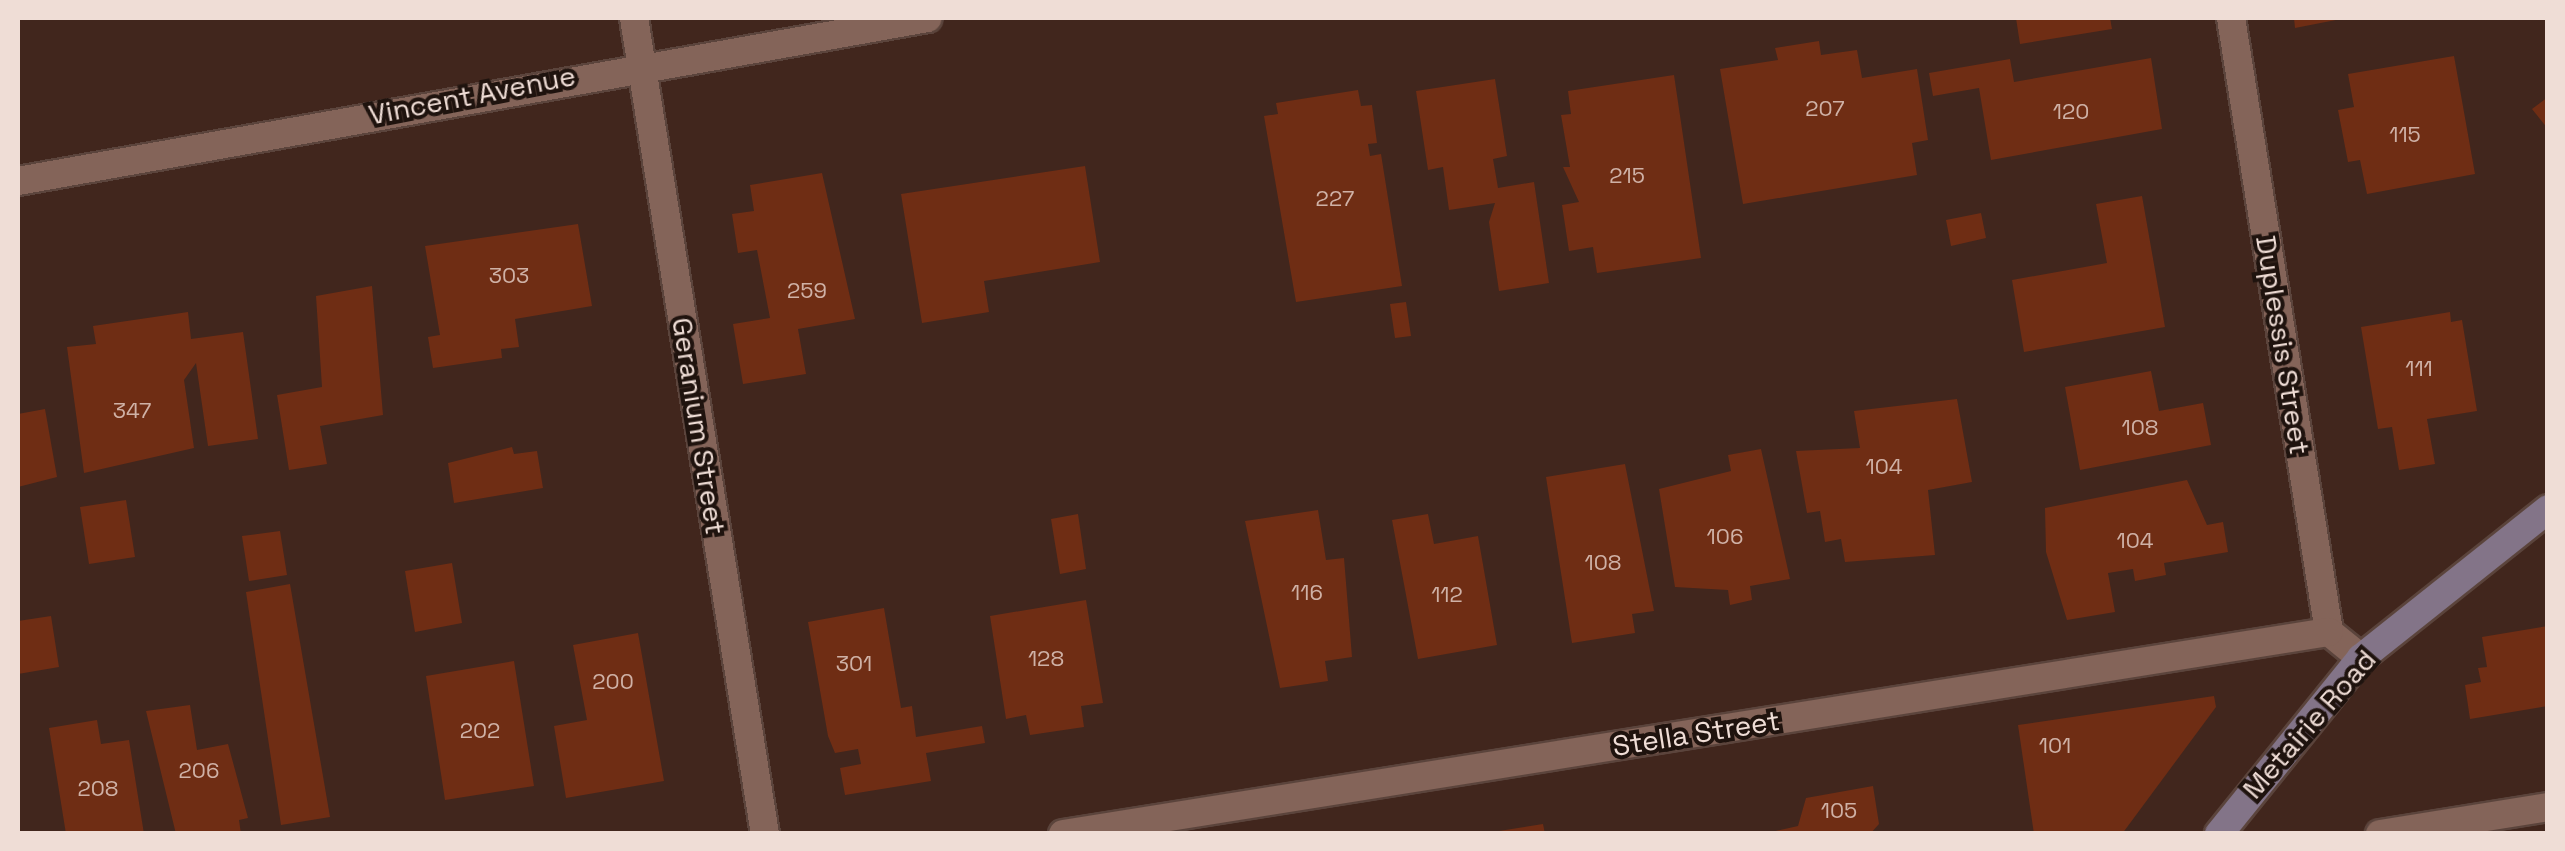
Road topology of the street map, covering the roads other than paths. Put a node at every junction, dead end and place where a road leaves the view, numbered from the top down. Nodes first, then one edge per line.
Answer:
1 (634, 18) edge
2 (928, 18) edge
3 (2231, 18) edge
4 (641, 64) junction
5 (18, 181) edge
6 (2548, 509) edge
7 (2329, 632) junction
8 (2361, 658) junction
9 (2548, 807) edge
10 (765, 834) edge
11 (1064, 834) edge
12 (2219, 834) edge
13 (2380, 834) edge

1 - 4 street, Geranium Street
2 - 4 street, Vincent Avenue
3 - 7 street, Duplessis Street
4 - 5 street, Vincent Avenue
4 - 10 street, Geranium Street
6 - 8 main road, Metairie Road
7 - 8 street
7 - 11 street, Stella Street
8 - 12 main road, Metairie Road
9 - 13 street

